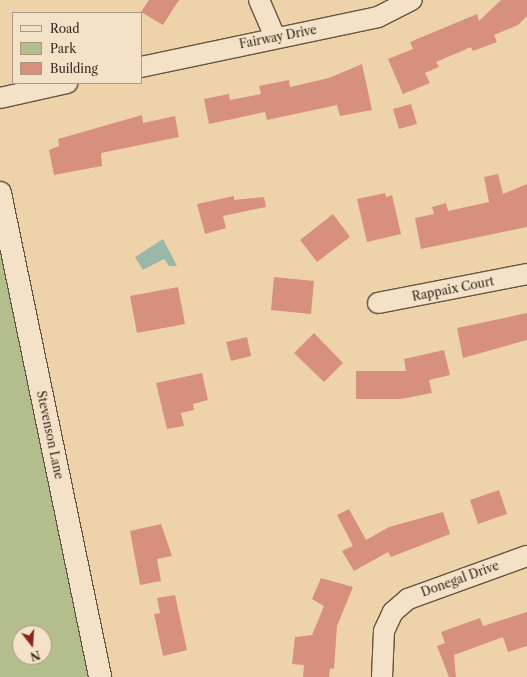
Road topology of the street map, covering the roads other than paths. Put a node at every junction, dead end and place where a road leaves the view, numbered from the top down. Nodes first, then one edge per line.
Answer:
1 (258, 0) edge
2 (412, 0) edge
3 (275, 37) junction
4 (142, 66) edge
5 (63, 84) edge
6 (0, 98) edge
7 (0, 193) edge
8 (527, 274) edge
9 (378, 303) dead end
10 (527, 556) edge
11 (100, 677) edge
12 (382, 677) edge

1 - 3 street
2 - 3 street, Fairway Drive
3 - 4 street, Fairway Drive
5 - 6 street
7 - 11 street, Stevenson Lane
8 - 9 street, Rappaix Court
10 - 12 street, Donegal Drive

